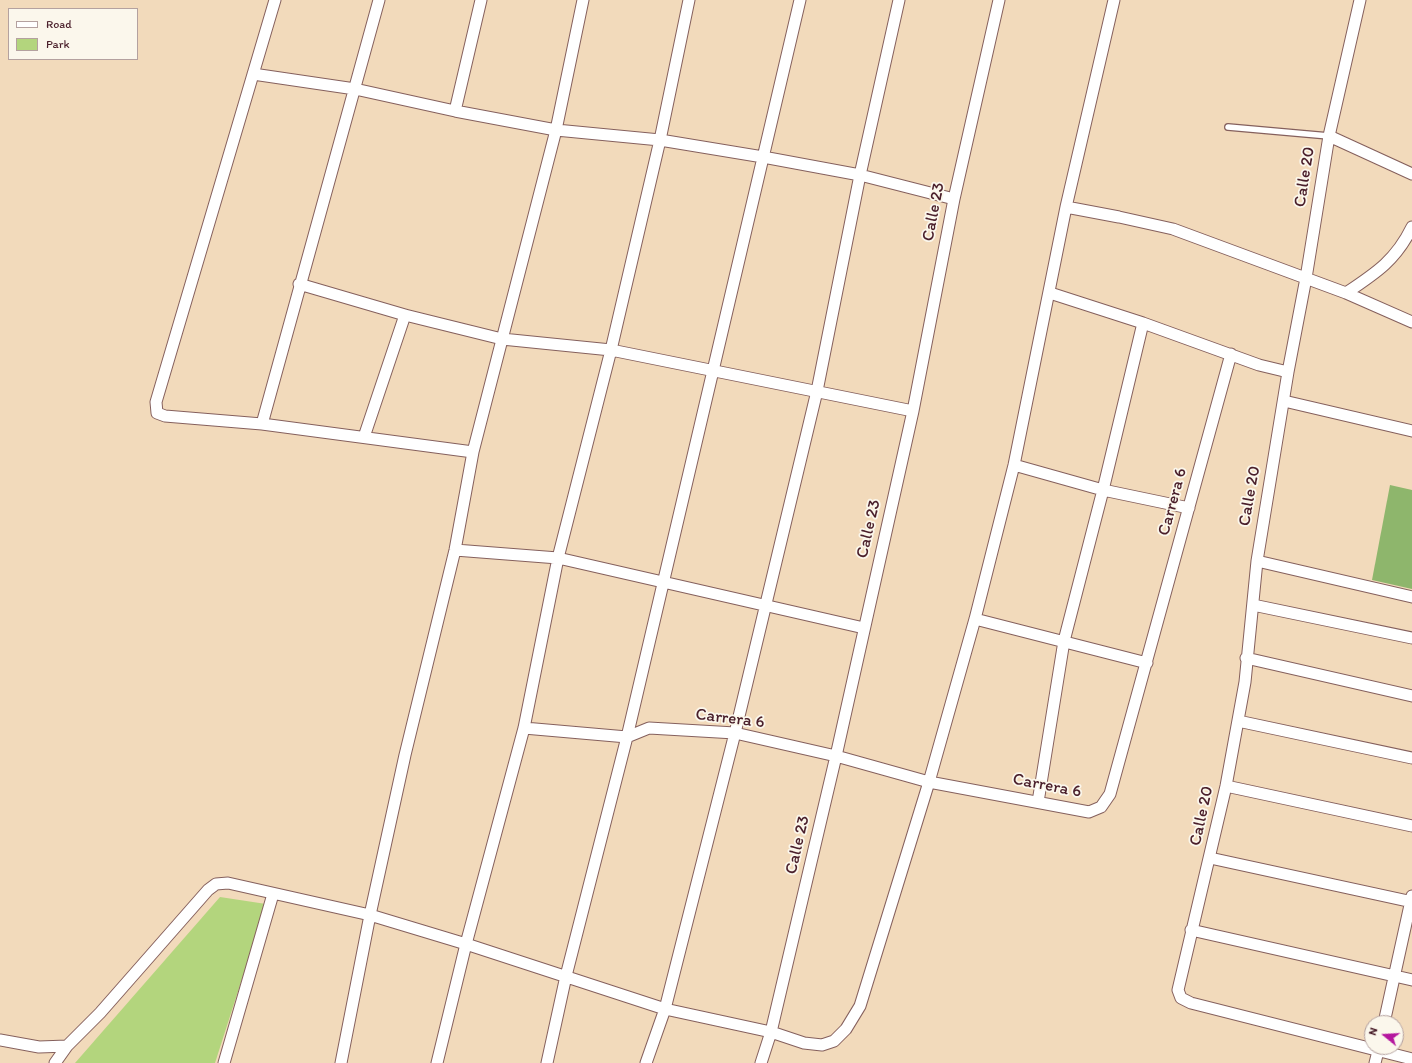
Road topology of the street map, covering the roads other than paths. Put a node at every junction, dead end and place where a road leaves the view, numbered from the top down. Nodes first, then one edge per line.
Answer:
1 (275, 0) edge
2 (379, 0) edge
3 (482, 0) edge
4 (583, 0) edge
5 (690, 0) edge
6 (800, 0) edge
7 (899, 0) edge
8 (999, 0) edge
9 (1114, 0) edge
10 (1360, 0) edge
11 (253, 74) junction
12 (355, 89) junction
13 (455, 111) junction
14 (1228, 127) dead end
15 (556, 130) junction
16 (1329, 136) junction
17 (660, 140) junction
18 (763, 156) junction
19 (1412, 174) edge
20 (860, 175) junction
21 (954, 199) junction
22 (1066, 207) junction
23 (1412, 227) edge
24 (1306, 278) junction
25 (299, 284) junction
26 (1050, 293) junction
27 (1346, 293) junction
28 (405, 315) junction
29 (1412, 322) edge
30 (1143, 323) junction
31 (502, 339) junction
32 (611, 350) junction
33 (1231, 354) junction
34 (714, 370) junction
35 (1288, 372) junction
36 (817, 391) junction
37 (1284, 401) junction
38 (913, 411) junction
39 (262, 424) junction
40 (1412, 431) edge
41 (364, 437) junction
42 (473, 452) junction
43 (1014, 465) junction
44 (1103, 490) junction
45 (1189, 508) junction
46 (455, 550) junction
47 (558, 558) junction
48 (1257, 561) junction
49 (663, 583) junction
50 (1412, 597) edge
51 (764, 604) junction
52 (1253, 605) junction
53 (975, 619) junction
54 (864, 628) junction
55 (1412, 638) edge
56 (1064, 641) junction
57 (1246, 658) junction
58 (1147, 663) junction
59 (1412, 696) edge
60 (1238, 721) junction
61 (524, 728) junction
62 (735, 733) junction
63 (627, 737) junction
64 (836, 756) junction
65 (1412, 758) edge
66 (929, 782) junction
67 (1226, 786) junction
68 (1038, 802) junction
69 (1412, 826) edge
70 (1210, 858) junction
71 (273, 894) junction
72 (1412, 900) edge
73 (370, 915) junction
74 (1191, 930) junction
75 (466, 944) junction
76 (566, 976) junction
77 (1396, 976) junction
78 (1412, 980) edge
79 (665, 1009) junction
80 (1386, 1015) edge
81 (771, 1032) junction
82 (0, 1040) edge
83 (1364, 1045) edge
84 (67, 1046) junction
85 (1400, 1055) edge
86 (1412, 1059) edge
87 (55, 1063) edge
88 (224, 1063) edge
89 (341, 1063) edge
90 (437, 1063) edge
91 (547, 1063) edge
92 (646, 1063) edge
93 (761, 1063) edge

1 - 11 street
2 - 12 street
3 - 13 street
4 - 15 street
5 - 17 street
6 - 18 street
7 - 20 street
8 - 21 street, Calle 23
9 - 22 street
10 - 16 street, Calle 20
11 - 12 street
11 - 39 street
12 - 13 street
12 - 25 street
13 - 15 street
14 - 16 lane
15 - 17 street
15 - 31 street
16 - 19 street
16 - 24 street, Calle 20
17 - 18 street
17 - 32 street
18 - 20 street
18 - 34 street
20 - 21 street
20 - 36 street
21 - 38 street, Calle 23
22 - 24 street
22 - 26 street
23 - 27 street
24 - 27 street
24 - 35 street, Calle 20
25 - 28 street
25 - 39 street
26 - 30 street
26 - 43 street
27 - 29 street
28 - 31 street
28 - 41 street
30 - 33 street
30 - 44 street
31 - 32 street
31 - 42 street
32 - 34 street
32 - 47 street
33 - 35 street
33 - 45 street, Carrera 6
34 - 36 street
34 - 49 street
35 - 37 street, Calle 20
36 - 38 street
36 - 51 street
37 - 40 street
37 - 48 street, Calle 20
38 - 54 street, Calle 23
39 - 41 street
41 - 42 street
42 - 46 street
43 - 44 street
43 - 53 street
44 - 45 street
44 - 56 street
45 - 58 street, Carrera 6
46 - 47 street
46 - 73 street
47 - 49 street
47 - 61 street
48 - 50 street
48 - 52 street, Calle 20
49 - 51 street
49 - 63 street
51 - 54 street
51 - 62 street
52 - 55 street
52 - 57 street, Calle 20
53 - 56 street
53 - 66 street
54 - 64 street, Calle 23
56 - 58 street
56 - 68 street
57 - 59 street
57 - 60 street, Calle 20
58 - 68 street, Carrera 6
60 - 65 street
60 - 67 street, Calle 20
61 - 63 street, Carrera 6
61 - 75 street
62 - 63 street, Carrera 6
62 - 64 street, Carrera 6
62 - 79 street
63 - 76 street
64 - 66 street, Carrera 6
64 - 81 street, Calle 23
66 - 68 street, Carrera 6
66 - 81 street
67 - 69 street
67 - 70 street, Calle 20
70 - 72 street
70 - 74 street, Calle 20
71 - 73 street
71 - 84 street
71 - 88 street
72 - 77 street
73 - 75 street
73 - 89 street
74 - 77 street
74 - 83 street, Calle 20
75 - 76 street
75 - 90 street
76 - 79 street
76 - 91 street
77 - 78 street
77 - 80 street
79 - 81 street
79 - 92 street
81 - 93 street, Calle 23
82 - 84 street
84 - 87 street
85 - 86 street

